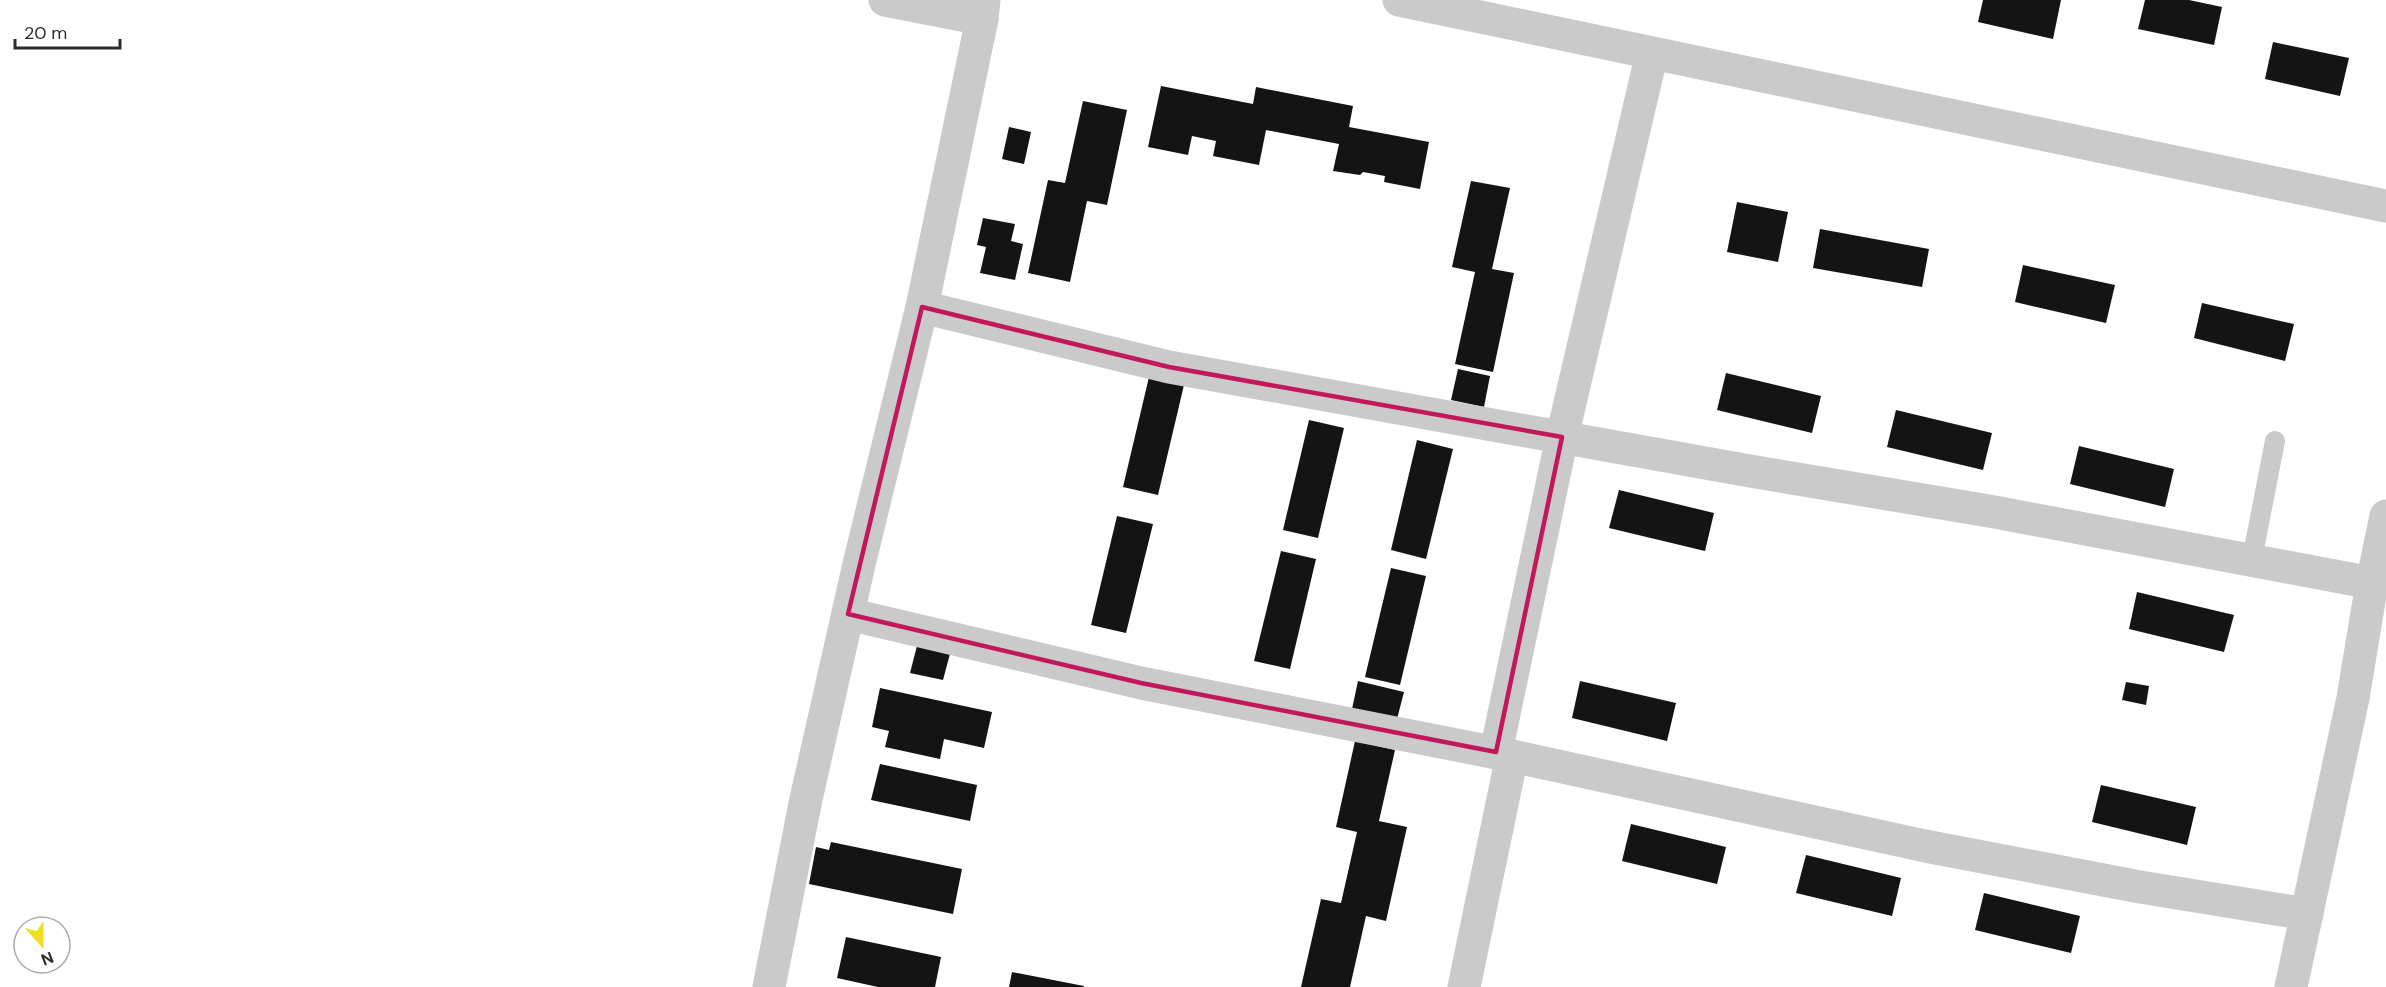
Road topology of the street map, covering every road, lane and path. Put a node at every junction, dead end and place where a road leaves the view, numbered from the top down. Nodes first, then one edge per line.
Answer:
1 (885, 0) edge
2 (1399, 0) edge
3 (983, 9) edge
4 (1652, 53) junction
5 (2386, 206) edge
6 (922, 306) junction
7 (1562, 437) junction
8 (2275, 441) dead end
9 (2386, 516) edge
10 (2252, 559) junction
11 (2372, 583) junction
12 (848, 614) junction
13 (1504, 754) junction
14 (2307, 914) junction
15 (769, 987) edge
16 (1464, 987) edge
17 (2291, 987) edge

1 - 3 street
2 - 4 street
3 - 6 street
4 - 5 street
4 - 7 street
6 - 7 street
6 - 12 street
7 - 10 street
7 - 13 street
8 - 10 lane
9 - 11 street
10 - 11 street
11 - 14 street
12 - 13 street
12 - 15 street
13 - 14 street
13 - 16 street
14 - 17 street

